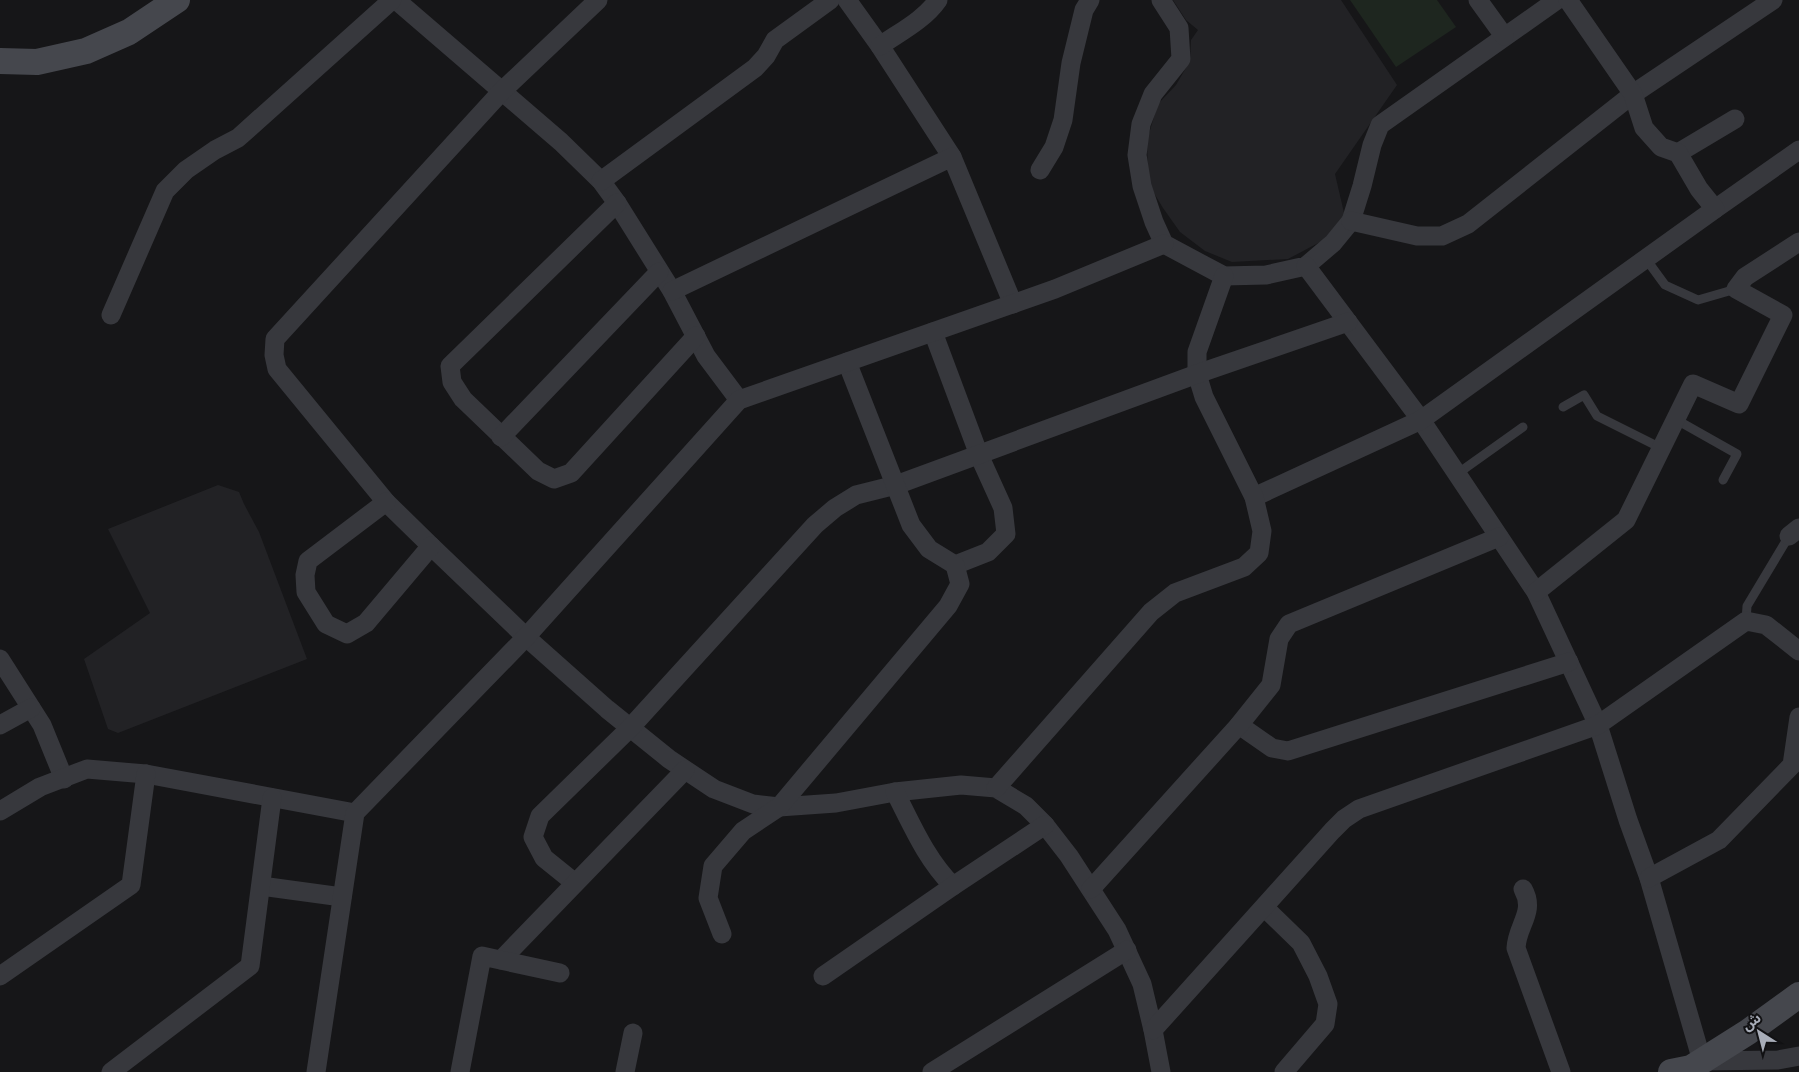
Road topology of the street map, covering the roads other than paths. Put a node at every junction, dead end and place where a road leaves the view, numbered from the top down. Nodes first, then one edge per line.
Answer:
1 (177, 0) edge
2 (392, 0) edge
3 (396, 0) edge
4 (598, 0) edge
5 (830, 0) edge
6 (847, 0) edge
7 (938, 0) edge
8 (1090, 0) edge
9 (1161, 0) edge
10 (1478, 0) edge
11 (1557, 0) edge
12 (1568, 0) edge
13 (1773, 0) edge
14 (1504, 36) junction
15 (880, 46) junction
16 (0, 61) edge
17 (502, 92) junction
18 (1633, 94) junction
19 (1735, 119) dead end
20 (1799, 150) edge
21 (1678, 153) junction
22 (952, 157) junction
23 (1040, 170) dead end
24 (601, 181) junction
25 (617, 203) junction
26 (1715, 209) junction
27 (1351, 221) junction
28 (1799, 242) edge
29 (1164, 244) junction
30 (1646, 259) junction
31 (1306, 266) junction
32 (659, 272) junction
33 (1224, 276) junction
34 (1736, 289) junction
35 (672, 291) junction
36 (1013, 304) junction
37 (111, 315) dead end
38 (1348, 322) junction
39 (933, 332) junction
40 (696, 336) junction
41 (847, 362) junction
42 (1197, 374) junction
43 (739, 400) junction
44 (1562, 407) dead end
45 (1675, 419) junction
46 (1421, 420) junction
47 (1524, 427) dead end
48 (502, 437) junction
49 (1661, 448) junction
50 (979, 455) junction
51 (1457, 474) junction
52 (1724, 480) dead end
53 (896, 484) junction
54 (1254, 497) junction
55 (386, 502) junction
56 (1794, 532) edge
57 (1500, 537) junction
58 (431, 546) junction
59 (955, 565) junction
60 (1536, 592) junction
61 (1746, 621) junction
62 (526, 637) junction
63 (1799, 651) edge
64 (0, 659) edge
65 (1569, 662) junction
66 (31, 708) junction
67 (1799, 717) edge
68 (0, 725) edge
69 (1239, 725) junction
70 (1598, 725) junction
71 (630, 728) junction
72 (1796, 765) edge
73 (685, 770) junction
74 (146, 774) junction
75 (64, 779) junction
76 (996, 788) junction
77 (895, 792) junction
78 (272, 798) junction
79 (779, 807) junction
80 (0, 811) edge
81 (355, 813) junction
82 (1045, 825) junction
83 (1650, 878) junction
84 (575, 883) junction
85 (260, 886) junction
86 (953, 886) junction
87 (1091, 889) junction
88 (1523, 889) dead end
89 (342, 897) junction
90 (1265, 908) junction
91 (722, 934) dead end
92 (1127, 950) junction
93 (500, 960) junction
94 (560, 973) dead end
95 (0, 976) edge
96 (823, 976) dead end
97 (1799, 995) edge
98 (1153, 1030) junction
99 (633, 1033) dead end
100 (1799, 1056) edge
101 (1702, 1061) junction
102 (110, 1072) edge
103 (316, 1072) edge
104 (460, 1072) edge
105 (625, 1072) edge
106 (932, 1072) edge
107 (1161, 1072) edge
108 (1284, 1072) edge
109 (1560, 1072) edge
110 (1671, 1072) edge

1 - 16 main road
2 - 37 street
3 - 17 street
4 - 17 street
5 - 24 street
6 - 15 street
7 - 15 street
8 - 23 street
9 - 29 street
10 - 14 street
11 - 14 street
12 - 18 street
13 - 18 street
14 - 27 street
15 - 22 street
17 - 24 street
17 - 55 street
18 - 21 street
18 - 27 street
19 - 21 street
20 - 26 street
21 - 26 street
22 - 35 street
22 - 36 street
24 - 25 street
25 - 32 street
25 - 48 street
26 - 30 street
27 - 31 street
28 - 34 street
29 - 33 street
29 - 36 street
30 - 34 lane
30 - 46 street
31 - 33 street
31 - 38 street
32 - 35 street
32 - 48 street
33 - 42 street
34 - 45 street
35 - 40 street
36 - 39 street
38 - 42 street
38 - 46 street
39 - 41 street
39 - 50 street
40 - 43 street
40 - 48 street
41 - 43 street
41 - 53 street
42 - 50 street
42 - 54 street
43 - 62 street
44 - 49 lane
45 - 49 street
45 - 52 lane
46 - 51 street
46 - 54 street
47 - 51 lane
49 - 60 street
50 - 53 street
50 - 59 street
51 - 57 street
53 - 59 street
53 - 71 street
54 - 76 street
55 - 58 street
55 - 58 street
56 - 61 lane
57 - 60 street
57 - 69 street
58 - 62 street
59 - 79 street
60 - 65 street
61 - 63 street
61 - 70 street
62 - 71 street
62 - 81 street
64 - 66 street
65 - 69 street
65 - 70 street
66 - 68 street
66 - 75 street
67 - 72 street
69 - 87 street
70 - 83 street
70 - 90 street
71 - 73 street
71 - 84 street
72 - 83 street
73 - 79 street
73 - 84 street
74 - 75 street
74 - 78 street
74 - 95 street
75 - 80 street
76 - 77 street
76 - 82 street
77 - 79 street
77 - 86 street
78 - 81 street
78 - 85 street
79 - 91 street
81 - 89 street
82 - 86 street
82 - 87 street
83 - 101 street
84 - 93 street
85 - 89 street
85 - 102 street
86 - 96 street
87 - 92 street
88 - 109 street
89 - 103 street
90 - 98 street
90 - 108 street
92 - 98 street
92 - 106 street
93 - 94 street
93 - 104 street
97 - 101 main road
98 - 107 street
99 - 105 street
100 - 101 street
101 - 110 main road

